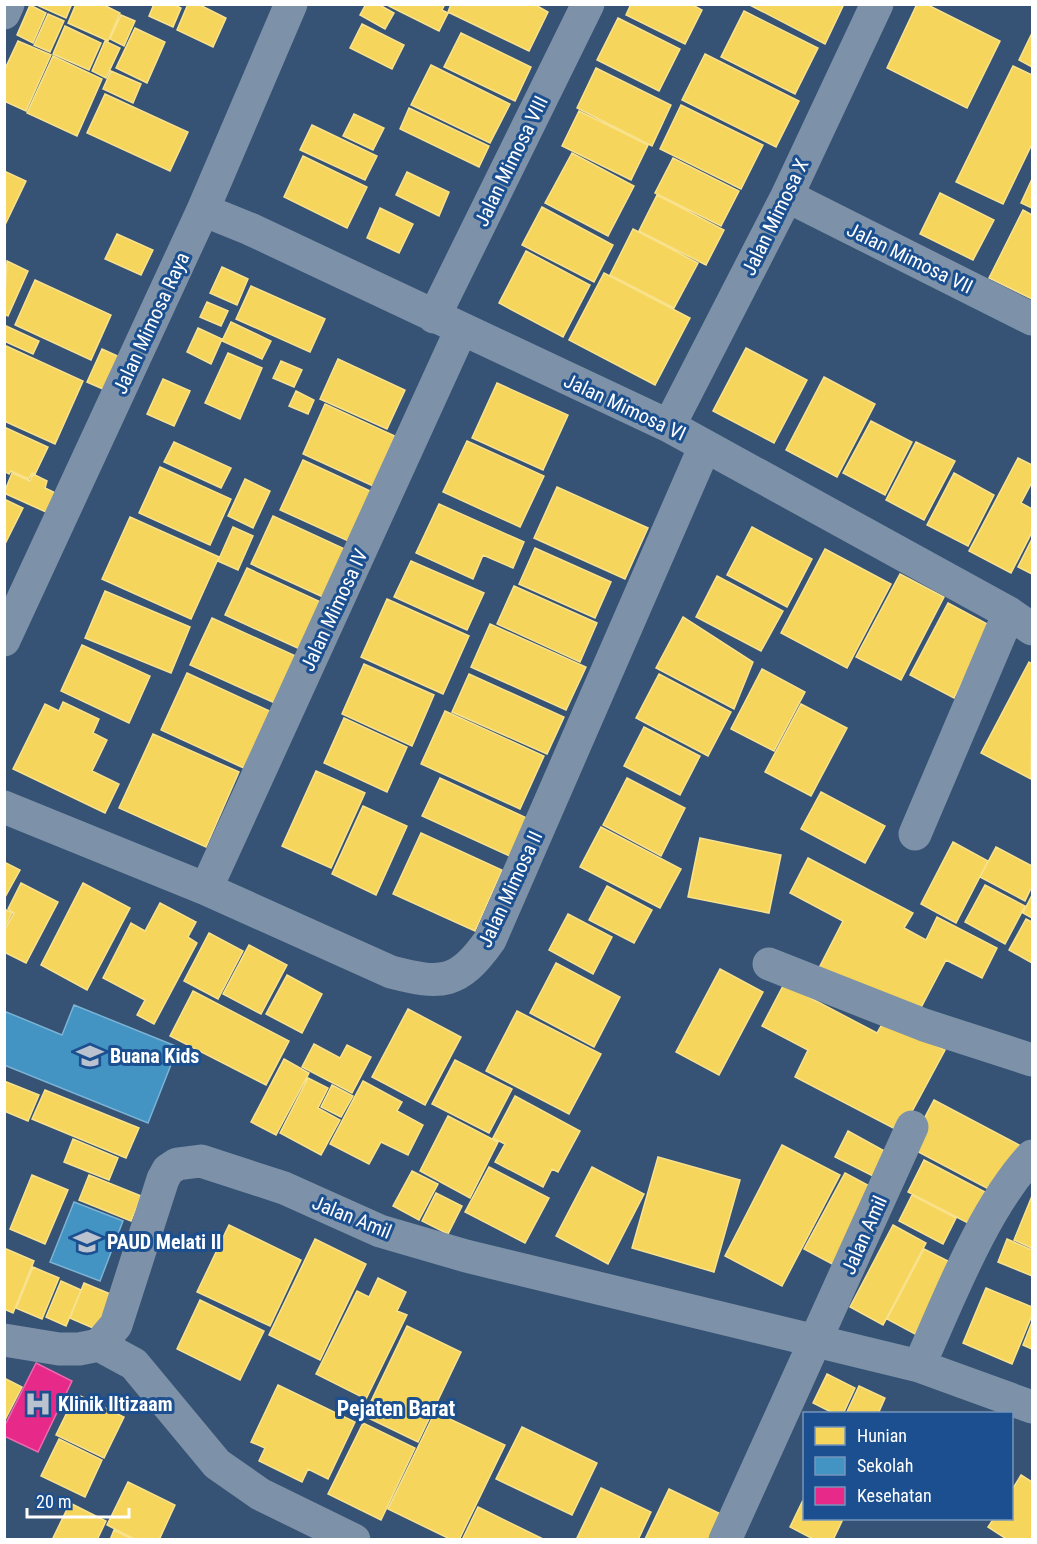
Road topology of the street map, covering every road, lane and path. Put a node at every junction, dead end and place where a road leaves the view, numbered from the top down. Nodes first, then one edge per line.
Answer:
1 (8, 4) edge
2 (291, 4) edge
3 (588, 4) edge
4 (877, 4) edge
5 (4, 13) edge
6 (787, 196) junction
7 (203, 210) junction
8 (1032, 319) edge
9 (448, 324) junction
10 (669, 426) junction
11 (705, 446) junction
12 (1020, 621) edge
13 (4, 640) edge
14 (4, 807) edge
15 (915, 834) dead end
16 (206, 889) junction
17 (769, 964) dead end
18 (1032, 1060) edge
19 (912, 1126) dead end
20 (1032, 1156) edge
21 (4, 1340) edge
22 (816, 1343) junction
23 (99, 1345) junction
24 (919, 1366) junction
25 (1032, 1407) edge
26 (354, 1539) edge
27 (725, 1539) edge

1 - 5 street
2 - 7 street, Jalan Mimosa Raya
3 - 9 street, Jalan Mimosa VIII
4 - 6 street, Jalan Mimosa X
6 - 8 street, Jalan Mimosa VII
6 - 10 street, Jalan Mimosa X
7 - 9 street, Jalan Mimosa VI
7 - 13 street, Jalan Mimosa Raya
9 - 10 street, Jalan Mimosa VI
9 - 16 street, Jalan Mimosa IV
10 - 11 street, Jalan Mimosa VI
11 - 12 street, Jalan Mimosa VI
11 - 16 street, Jalan Mimosa II
12 - 15 street
14 - 16 street, Jalan Mimosa II
17 - 18 street
19 - 22 street, Jalan Amil
20 - 24 street
21 - 23 street
22 - 23 street, Jalan Amil
22 - 24 street, Jalan Amil
22 - 27 street
23 - 26 street
24 - 25 street, Jalan Amil

